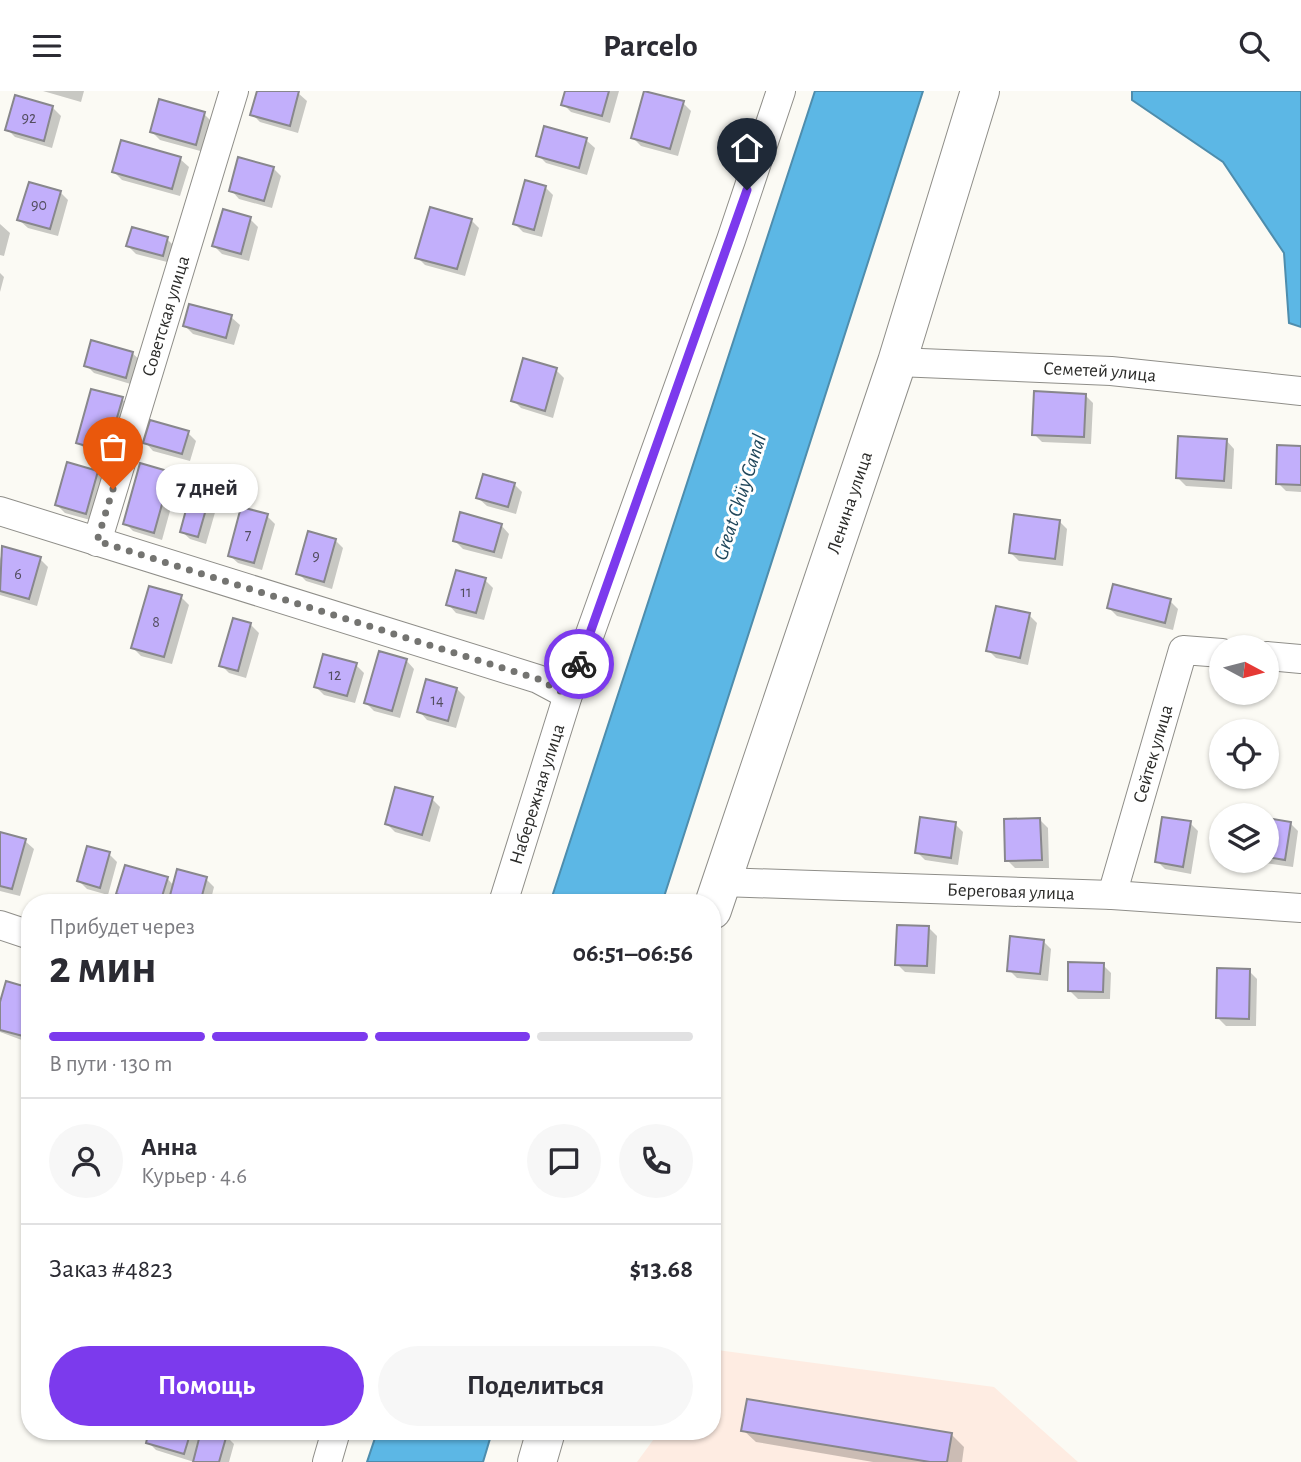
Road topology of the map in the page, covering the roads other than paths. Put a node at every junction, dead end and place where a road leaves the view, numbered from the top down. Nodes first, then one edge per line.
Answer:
1 (234, 91) edge
2 (781, 91) edge
3 (980, 91) edge
4 (897, 362) junction
5 (1301, 391) edge
6 (0, 511) edge
7 (97, 541) junction
8 (1209, 652) edge
9 (1279, 657) edge
10 (1301, 659) edge
11 (568, 695) junction
12 (506, 894) edge
13 (718, 894) edge
14 (1112, 895) junction
15 (721, 896) edge
16 (1301, 908) edge
17 (0, 925) edge
18 (21, 932) edge
19 (333, 1440) edge
20 (544, 1440) edge
21 (327, 1462) edge
22 (537, 1462) edge

1 - 7 street, Советская улица
2 - 11 street, Набережная улица
3 - 4 street, Ленина улица
4 - 5 street, Семетей улица
4 - 13 street, Ленина улица
6 - 7 street
7 - 11 street
8 - 14 street, Сейтек улица
9 - 10 street
11 - 12 street, Набережная улица
14 - 15 street, Береговая улица
14 - 16 street, Береговая улица
17 - 18 street
19 - 21 street
20 - 22 street

